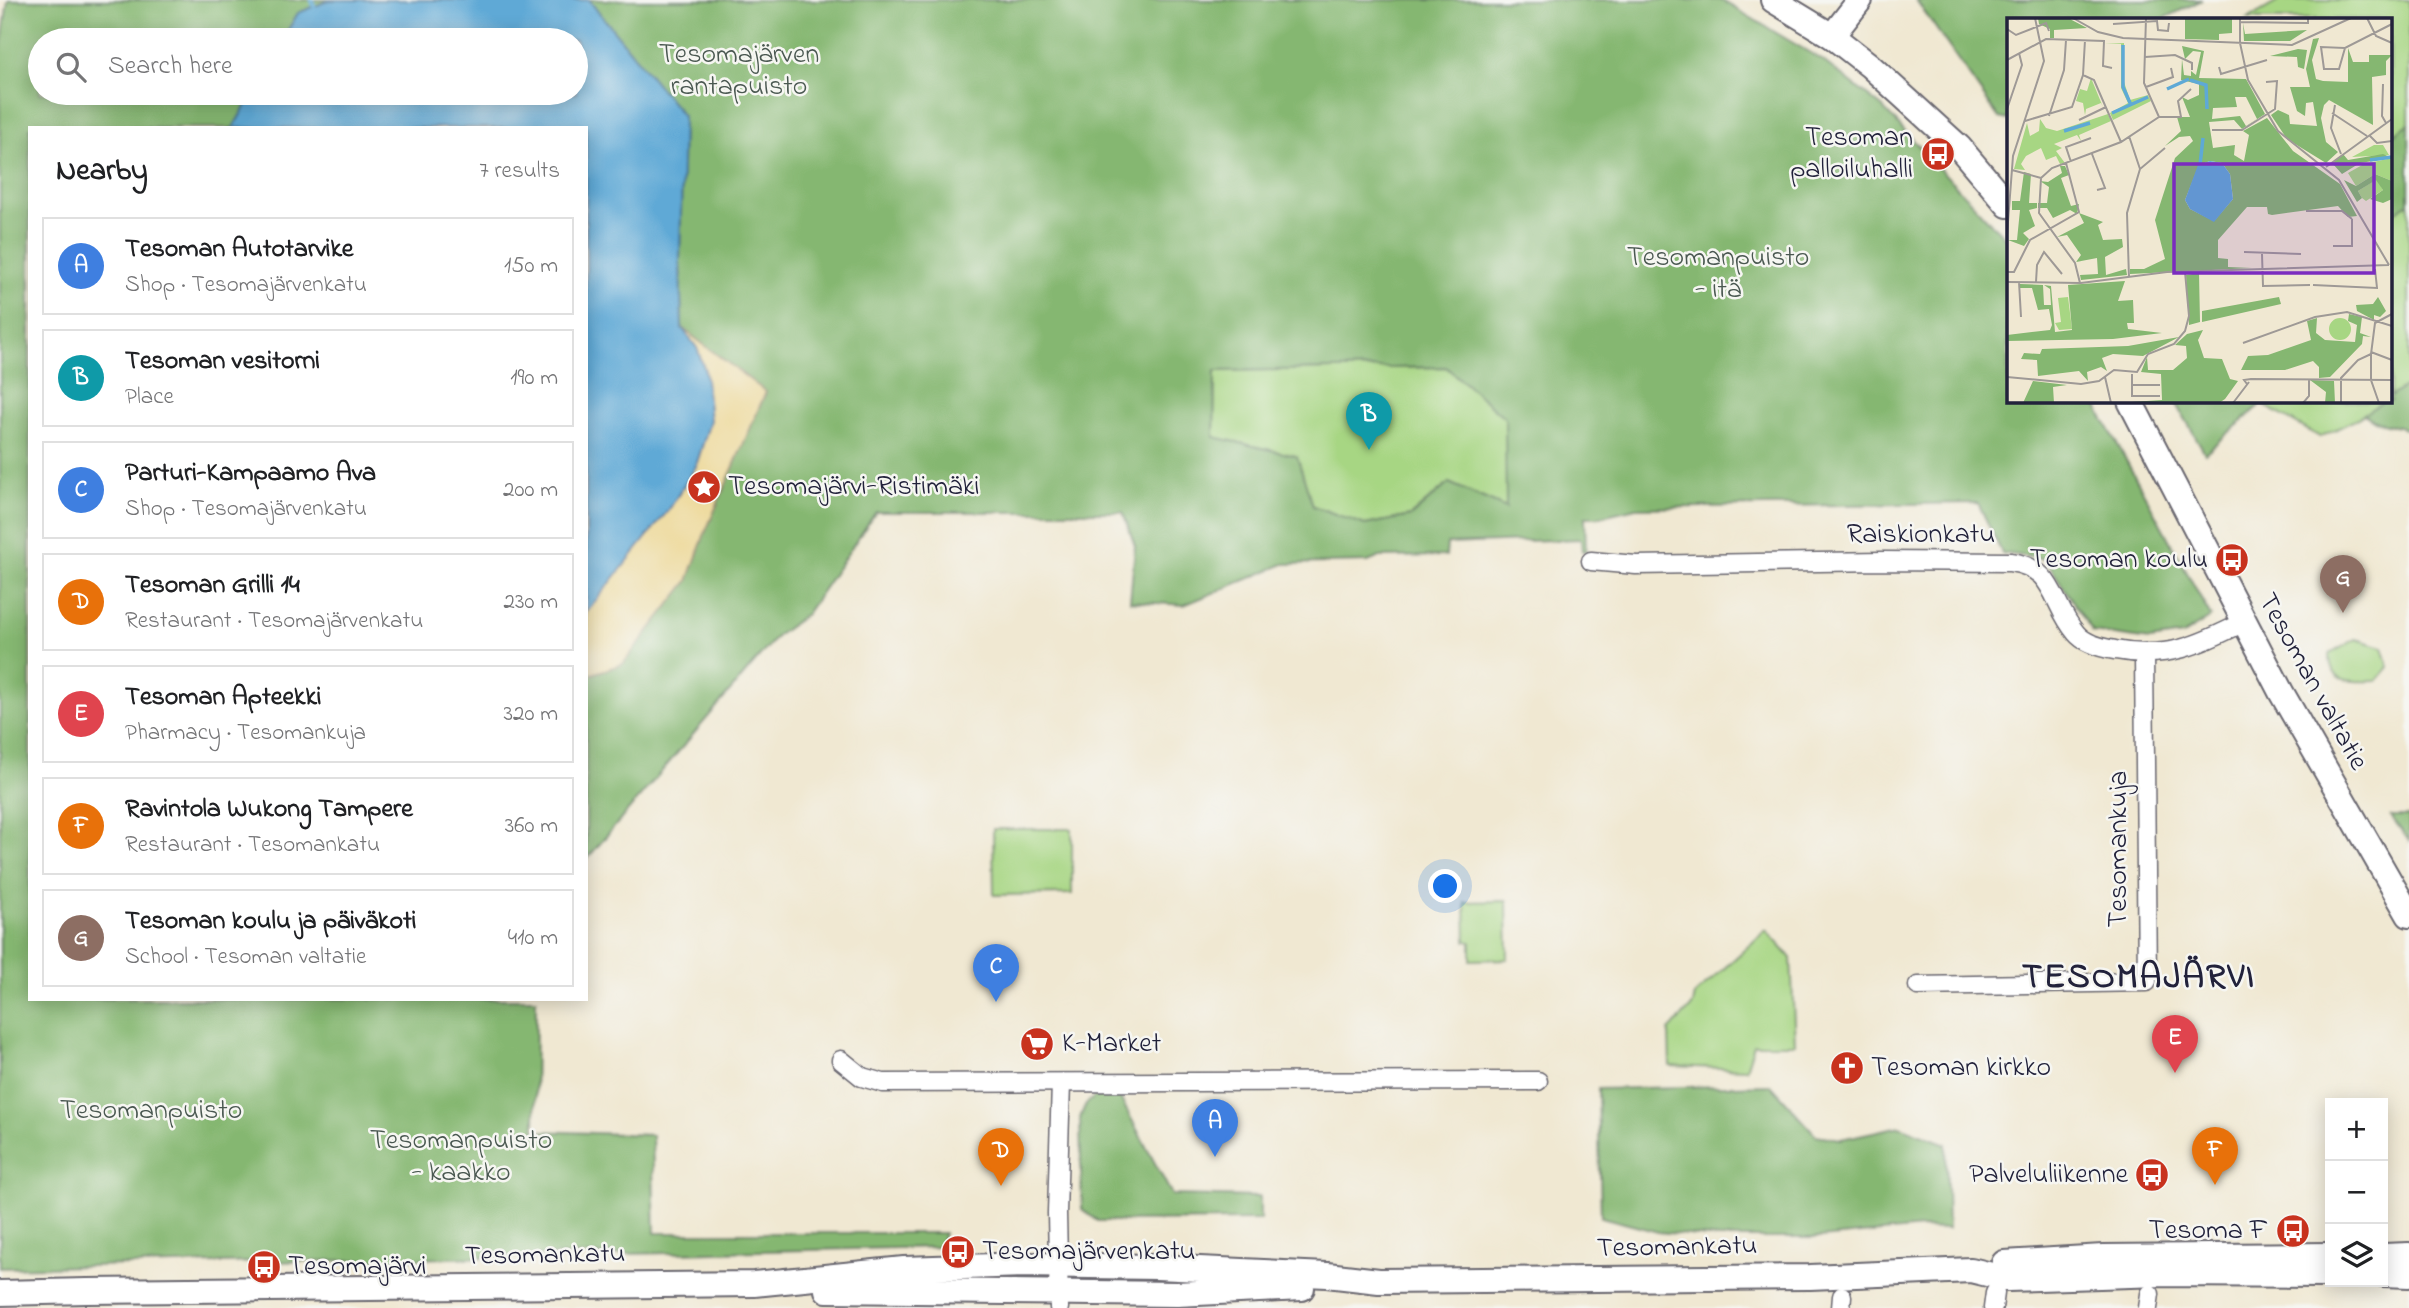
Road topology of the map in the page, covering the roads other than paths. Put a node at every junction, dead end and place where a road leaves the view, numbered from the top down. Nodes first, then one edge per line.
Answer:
1 (1773, 0) edge
2 (1860, 0) edge
3 (1832, 36) junction
4 (2007, 204) edge
5 (2131, 402) edge
6 (1591, 561) dead end
7 (2244, 622) junction
8 (2144, 654) junction
9 (2409, 915) edge
10 (1918, 986) dead end
11 (841, 1060) dead end
12 (1538, 1082) dead end
13 (1061, 1083) junction
14 (2325, 1255) edge
15 (2409, 1255) edge
16 (2388, 1256) edge
17 (1058, 1266) junction
18 (1977, 1270) junction
19 (2325, 1275) edge
20 (2388, 1275) edge
21 (2409, 1275) edge
22 (1379, 1280) junction
23 (754, 1284) junction
24 (0, 1293) edge
25 (131, 1300) edge
26 (1058, 1301) edge

1 - 3 main road
2 - 3 main road
3 - 4 main road
5 - 7 main road, Tesoman valtatie
6 - 8 street, Raiskionkatu
7 - 8 street, Raiskionkatu
7 - 9 main road, Tesoman valtatie
8 - 10 street, Tesomankuja
11 - 13 street
12 - 13 street
13 - 17 street
14 - 18 main road, Tesomankatu
15 - 16 main road
17 - 22 main road, Tesomankatu
17 - 23 main road, Tesomankatu
17 - 26 street
18 - 19 main road, Tesomankatu
18 - 22 main road, Tesomankatu
20 - 21 main road
22 - 26 main road, Tesomankatu
23 - 25 main road, Tesomankatu
23 - 26 main road, Tesomankatu
24 - 25 main road, Tesomankatu

